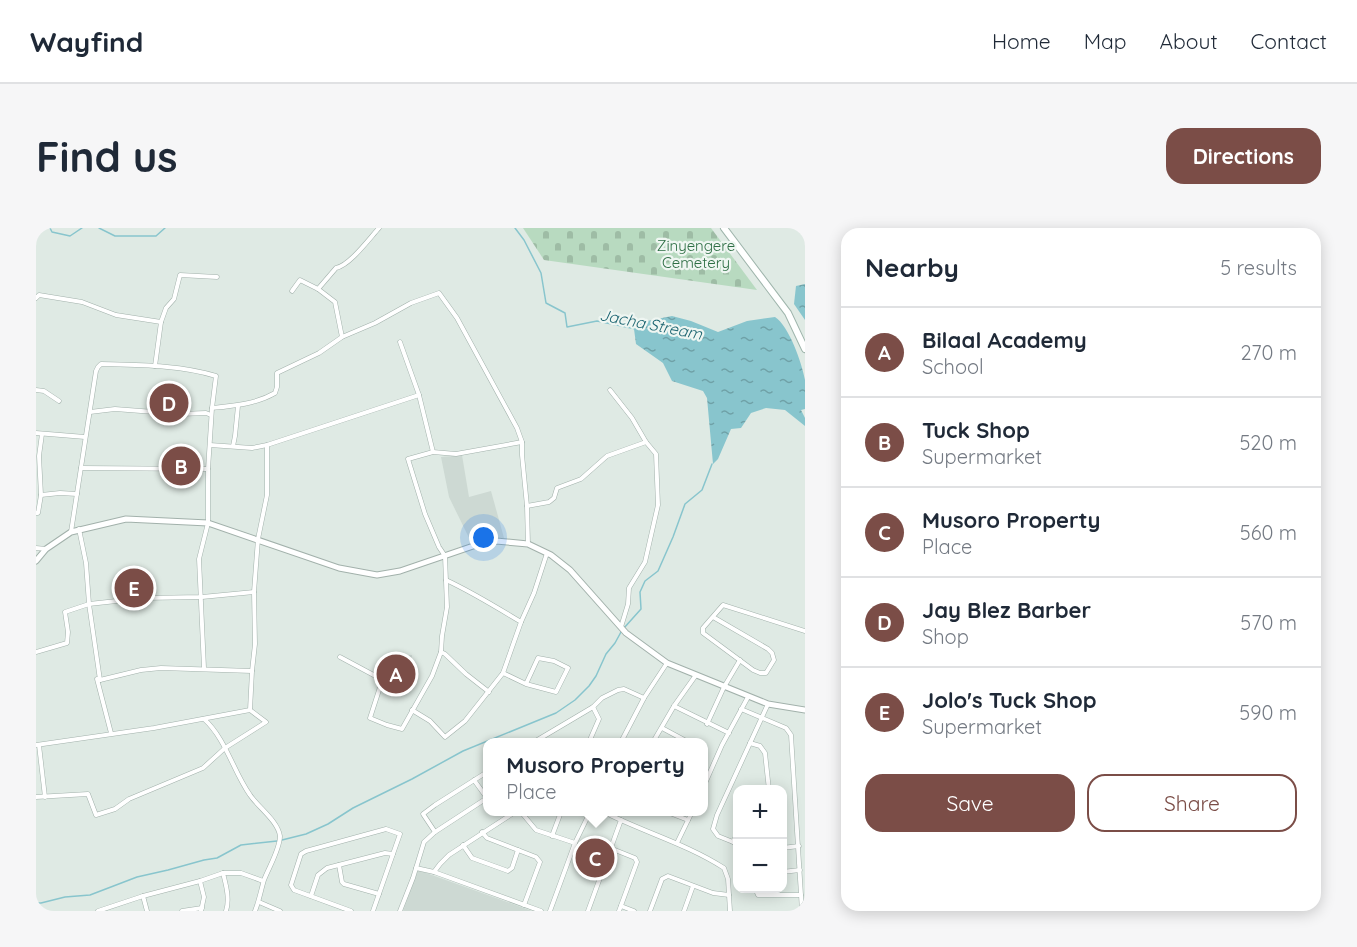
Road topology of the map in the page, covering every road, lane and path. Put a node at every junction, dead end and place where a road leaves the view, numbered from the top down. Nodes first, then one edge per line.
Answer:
1 (379, 228) edge
2 (724, 228) edge
3 (217, 277) dead end
4 (318, 289) junction
5 (292, 291) dead end
6 (36, 298) edge
7 (161, 322) junction
8 (342, 337) junction
9 (400, 342) dead end
10 (805, 349) edge
11 (155, 366) junction
12 (36, 390) edge
13 (610, 390) dead end
14 (419, 395) junction
15 (59, 401) dead end
16 (238, 405) junction
17 (212, 408) junction
18 (90, 412) junction
19 (211, 416) junction
20 (36, 433) edge
21 (42, 434) junction
22 (85, 437) junction
23 (522, 442) junction
24 (646, 442) junction
25 (210, 445) junction
26 (267, 445) junction
27 (233, 447) junction
28 (434, 452) junction
29 (81, 468) junction
30 (208, 470) junction
31 (77, 494) junction
32 (41, 495) junction
33 (527, 506) junction
34 (36, 513) edge
35 (208, 524) junction
36 (79, 529) junction
37 (70, 532) junction
38 (258, 539) junction
39 (528, 544) junction
40 (36, 548) edge
41 (46, 549) junction
42 (547, 553) junction
43 (446, 556) junction
44 (36, 561) edge
45 (446, 580) junction
46 (254, 592) junction
47 (201, 597) junction
48 (89, 604) junction
49 (713, 617) junction
50 (521, 622) junction
51 (621, 627) junction
52 (805, 631) edge
53 (36, 652) edge
54 (441, 652) junction
55 (340, 657) dead end
56 (740, 660) junction
57 (667, 663) junction
58 (204, 668) junction
59 (252, 671) junction
60 (503, 674) junction
61 (696, 675) junction
62 (100, 680) junction
63 (526, 684) junction
64 (724, 687) junction
65 (489, 692) junction
66 (748, 697) junction
67 (644, 698) junction
68 (768, 704) junction
69 (674, 706) junction
70 (593, 707) junction
71 (741, 709) junction
72 (250, 710) junction
73 (412, 710) junction
74 (805, 710) edge
75 (362, 716) dead end
76 (370, 718) junction
77 (762, 718) junction
78 (203, 719) junction
79 (706, 724) junction
80 (662, 729) junction
81 (111, 733) junction
82 (729, 733) junction
83 (541, 738) edge
84 (591, 738) edge
85 (623, 738) edge
86 (656, 738) edge
87 (680, 738) edge
88 (750, 744) junction
89 (38, 745) edge
90 (225, 748) junction
91 (708, 772) edge
92 (483, 774) edge
93 (474, 780) junction
94 (769, 785) edge
95 (483, 792) edge
96 (36, 797) edge
97 (45, 797) junction
98 (483, 801) edge
99 (508, 816) edge
100 (524, 816) edge
101 (560, 816) edge
102 (588, 816) edge
103 (612, 816) edge
104 (678, 816) edge
105 (690, 816) edge
106 (621, 820) junction
107 (688, 820) junction
108 (435, 832) junction
109 (482, 832) junction
110 (552, 836) junction
111 (733, 842) edge
112 (575, 843) junction
113 (677, 843) junction
114 (463, 845) junction
115 (799, 846) junction
116 (610, 848) junction
117 (787, 848) edge
118 (518, 850) junction
119 (393, 854) junction
120 (339, 865) junction
121 (416, 868) junction
122 (800, 870) junction
123 (434, 872) junction
124 (787, 872) edge
125 (223, 873) junction
126 (263, 881) junction
127 (200, 882) junction
128 (693, 886) junction
129 (757, 893) edge
130 (379, 894) junction
131 (729, 895) junction
132 (801, 895) junction
133 (143, 896) junction
134 (311, 896) junction
135 (259, 902) junction
136 (524, 905) junction
137 (620, 908) edge
138 (202, 909) edge
139 (98, 911) edge
140 (147, 911) edge
141 (182, 911) edge
142 (226, 911) edge
143 (255, 911) edge
144 (280, 911) edge
145 (351, 911) edge
146 (373, 911) edge
147 (400, 911) edge
148 (541, 911) edge
149 (550, 911) edge
150 (588, 911) edge
151 (634, 911) edge
152 (650, 911) edge
153 (684, 911) edge
154 (730, 911) edge
155 (802, 911) edge

1 - 4 street
2 - 10 main road
3 - 7 street
4 - 5 street
4 - 8 street
6 - 7 street
7 - 11 street
8 - 16 street
8 - 23 street
9 - 14 street
11 - 17 street
11 - 18 street
12 - 15 street
13 - 24 street
14 - 26 street
14 - 28 street
16 - 17 street
16 - 27 street
17 - 19 street
18 - 19 street
18 - 22 street
19 - 25 street
20 - 21 street
21 - 22 street
21 - 32 street
22 - 29 street
23 - 28 street
23 - 33 street
24 - 33 street
24 - 51 street
25 - 27 street
25 - 30 street
26 - 27 street
26 - 38 street
28 - 43 street
29 - 30 street
29 - 31 street
30 - 35 street
31 - 32 street
31 - 37 street
32 - 34 street
33 - 39 street
35 - 36 street
35 - 38 street
35 - 47 street
36 - 37 street
36 - 48 street
37 - 41 street
38 - 43 street
38 - 46 street
39 - 42 street
39 - 43 street
40 - 41 street
41 - 44 street
42 - 50 street
42 - 51 street
43 - 45 street
45 - 50 street
45 - 54 street
46 - 47 street
46 - 59 street
47 - 48 street
47 - 58 street
48 - 53 street
48 - 62 street
49 - 52 street
49 - 56 street
49 - 56 street
50 - 60 street
51 - 57 street
54 - 65 street
54 - 73 street
55 - 76 street
56 - 64 street
57 - 61 street
57 - 67 street
58 - 59 street
58 - 62 street
59 - 72 street
60 - 63 street
60 - 65 street
61 - 64 street
61 - 69 street
62 - 81 street
63 - 63 street
64 - 66 street
64 - 79 street
65 - 73 street
66 - 68 street
66 - 71 street
67 - 70 street
67 - 85 street
68 - 74 street
68 - 77 street
69 - 79 street
69 - 80 street
70 - 83 street
70 - 84 street
71 - 77 street
71 - 82 street
72 - 78 street
72 - 90 street
73 - 76 street
75 - 76 street
77 - 88 street
77 - 115 street
78 - 81 street
78 - 90 street
79 - 82 street
80 - 86 street
80 - 87 street
81 - 89 street
82 - 91 street
88 - 94 street
88 - 111 street
89 - 97 street
90 - 97 street
90 - 126 street
92 - 93 street
93 - 95 street
93 - 108 street
96 - 97 street
98 - 108 street
99 - 109 street
100 - 110 street
101 - 110 street
102 - 112 street
103 - 106 street
104 - 107 street
105 - 107 street
106 - 113 street
106 - 116 street
107 - 113 street
108 - 121 street
109 - 114 street
109 - 118 street
110 - 112 street
112 - 149 street
113 - 131 street
114 - 118 street
114 - 123 street
115 - 117 street
115 - 122 street
116 - 137 street
116 - 150 street
118 - 136 street
119 - 120 street
119 - 130 street
119 - 134 street
120 - 130 street
120 - 134 street
121 - 123 street
121 - 147 street
122 - 124 street
122 - 132 street
123 - 136 street
125 - 126 street
125 - 127 street
125 - 142 street
126 - 135 street
127 - 133 street
127 - 138 street
128 - 131 street
128 - 152 street
128 - 153 street
129 - 132 street
130 - 146 street
131 - 154 street
132 - 155 street
133 - 139 street
133 - 140 street
134 - 145 street
135 - 143 street
135 - 144 street
136 - 148 street
137 - 151 street
138 - 141 street

